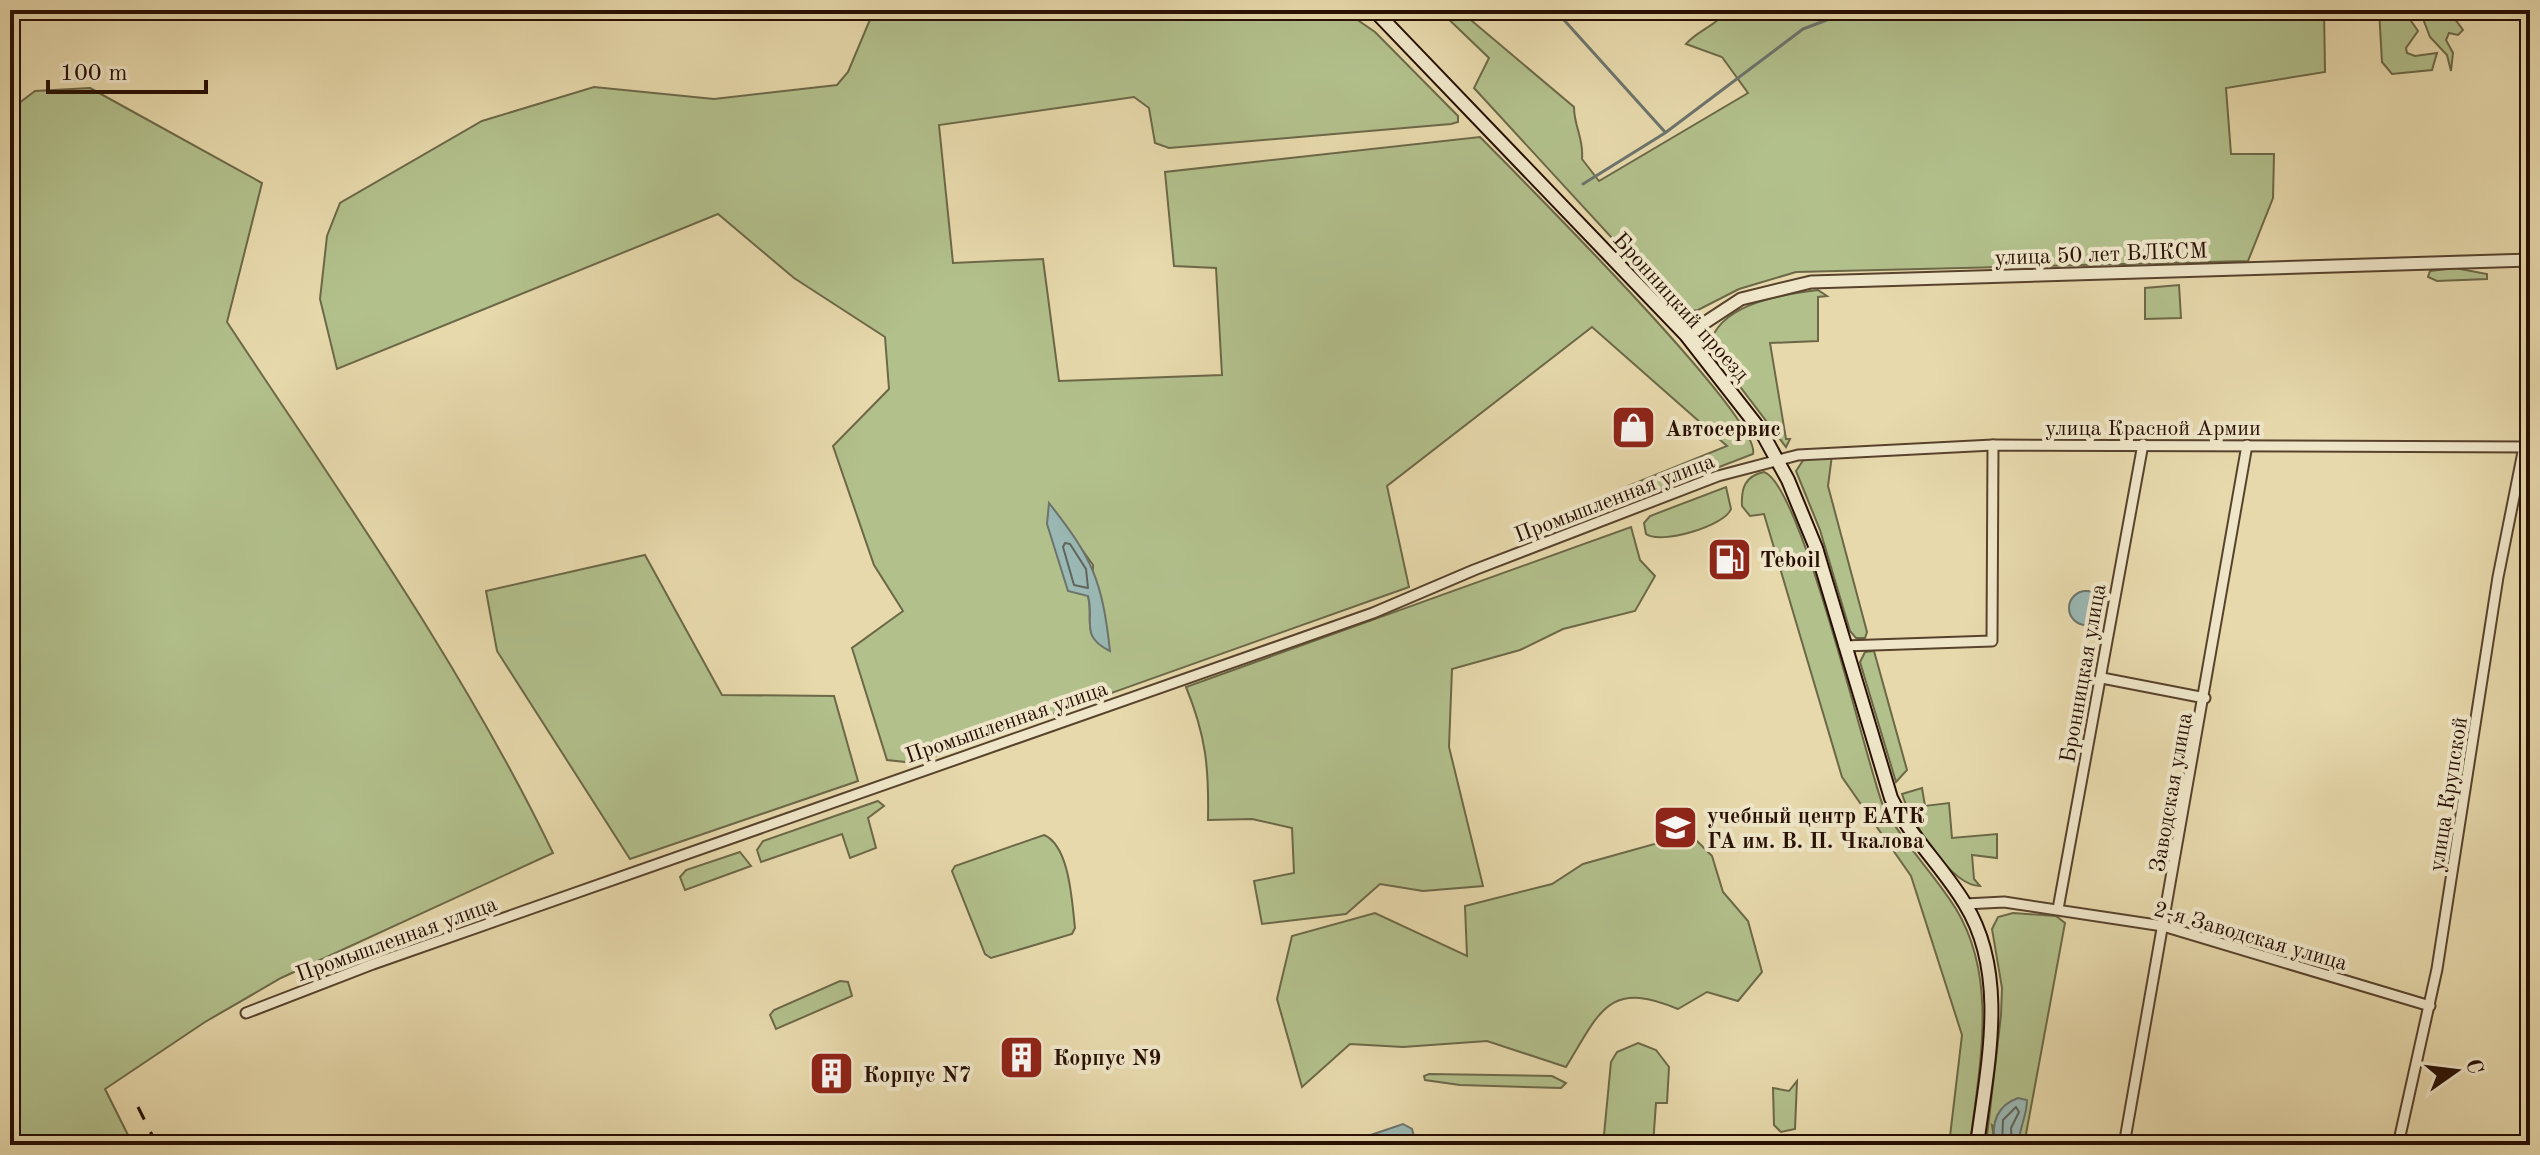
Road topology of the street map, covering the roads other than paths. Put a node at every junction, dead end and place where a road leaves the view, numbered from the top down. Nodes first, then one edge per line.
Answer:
1 (1374, 10) edge
2 (2530, 260) edge
3 (1686, 335) junction
4 (2143, 444) junction
5 (1993, 445) junction
6 (2247, 445) junction
7 (2527, 447) edge
8 (1777, 460) junction
9 (1844, 646) junction
10 (2102, 678) junction
11 (2205, 698) junction
12 (1965, 904) junction
13 (2058, 909) junction
14 (2163, 926) junction
15 (2430, 1006) junction
16 (246, 1013) dead end
17 (1977, 1145) edge
18 (2124, 1145) edge
19 (2398, 1145) edge

1 - 3 main road, Бронницкий проезд
2 - 3 street, улица 50 лет ВЛКСМ
3 - 8 main road, Бронницкий проезд
4 - 5 street, улица Красной Армии
4 - 6 street, улица Красной Армии
4 - 10 street, Бронницкая улица
5 - 8 street, улица Красной Армии
5 - 9 street
6 - 7 street, улица Красной Армии
6 - 11 street, Заводская улица
7 - 15 street, улица Крупской
8 - 9 main road, Бронницкий проезд
8 - 16 street, Промышленная улица
9 - 12 main road, Бронницкий проезд
10 - 11 street
10 - 13 street, Бронницкая улица
11 - 14 street, Заводская улица
12 - 13 street, 2-я Заводская улица
12 - 17 main road
13 - 14 street, 2-я Заводская улица
14 - 15 street, 2-я Заводская улица
14 - 18 street, Заводская улица
15 - 19 street, улица Крупской

